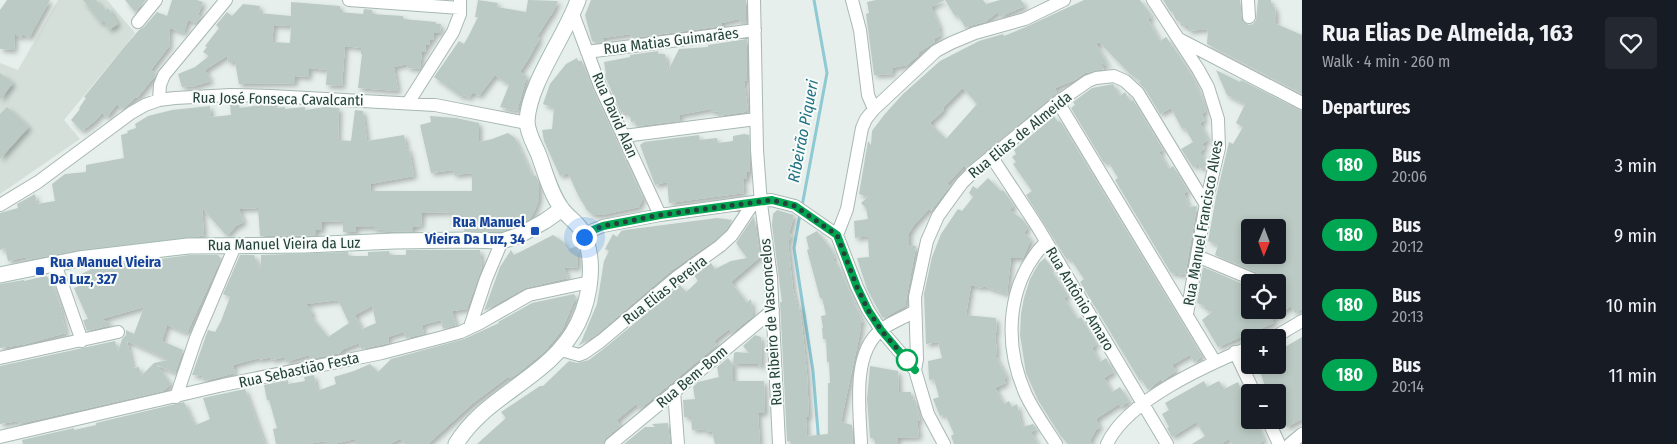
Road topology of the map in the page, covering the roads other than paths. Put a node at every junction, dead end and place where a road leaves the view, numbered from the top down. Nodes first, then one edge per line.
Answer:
1 (156, 0) edge
2 (225, 0) edge
3 (350, 0) edge
4 (754, 0) edge
5 (852, 0) edge
6 (1064, 0) edge
7 (1153, 0) edge
8 (1248, 0) edge
9 (460, 4) edge
10 (576, 7) edge
11 (1249, 17) dead end
12 (138, 22) dead end
13 (755, 30) junction
14 (1177, 38) junction
15 (587, 52) junction
16 (159, 100) junction
17 (1058, 102) junction
18 (408, 103) junction
19 (1302, 104) edge
20 (874, 109) junction
21 (756, 119) junction
22 (527, 123) junction
23 (624, 136) junction
24 (991, 156) junction
25 (757, 201) junction
26 (0, 205) edge
27 (1206, 205) junction
28 (562, 209) junction
29 (660, 215) junction
30 (833, 232) junction
31 (584, 237) junction
32 (502, 241) junction
33 (1046, 242) junction
34 (235, 246) junction
35 (1197, 256) junction
36 (55, 264) junction
37 (1241, 274) edge
38 (0, 275) edge
39 (590, 282) junction
40 (773, 310) junction
41 (915, 311) junction
42 (1187, 314) junction
43 (1302, 322) edge
44 (470, 327) junction
45 (881, 330) junction
46 (1286, 331) edge
47 (118, 332) dead end
48 (82, 340) junction
49 (561, 350) junction
50 (1241, 350) edge
51 (1235, 352) junction
52 (0, 358) edge
53 (1214, 362) junction
54 (915, 370) junction
55 (1250, 384) edge
56 (674, 391) junction
57 (176, 396) junction
58 (1144, 404) junction
59 (1272, 429) edge
60 (1302, 434) edge
61 (0, 436) edge
62 (456, 444) edge
63 (611, 444) edge
64 (678, 444) edge
65 (779, 444) edge
66 (861, 444) edge
67 (944, 444) edge
68 (1056, 444) edge
69 (1107, 444) edge
70 (1167, 444) edge
71 (1279, 444) edge
72 (1290, 444) edge

1 - 12 street
2 - 16 street
3 - 9 street
4 - 13 street
5 - 20 street
6 - 20 street
7 - 14 street, Rua Manuel Francisco Alves
8 - 11 street
9 - 18 street
10 - 15 street, Rua David Alan
10 - 22 street
13 - 15 street, Rua Matias Guimarães
13 - 21 street
14 - 19 street
14 - 27 street, Rua Manuel Francisco Alves
15 - 23 street, Rua David Alan
16 - 18 street, Rua José Fonseca Cavalcanti
16 - 26 street, Rua José Fonseca Cavalcanti
17 - 24 street, Rua Elias de Almeida
17 - 27 street, Rua Elias de Almeida
17 - 42 street
18 - 22 street, Rua José Fonseca Cavalcanti
20 - 30 street
21 - 23 street
21 - 25 street
22 - 28 street
23 - 29 street, Rua David Alan
24 - 33 street, Rua Antônio Amaro
24 - 41 street, Rua Elias de Almeida
25 - 29 street
25 - 30 street
25 - 40 street, Rua Ribeiro de Vasconcelos
25 - 49 street, Rua Elias Pereira
27 - 35 street, Rua Manuel Francisco Alves
28 - 31 street
28 - 32 street, Rua Manuel Vieira da Luz
29 - 31 street
30 - 45 street
31 - 39 street
32 - 34 street, Rua Manuel Vieira da Luz
32 - 44 street
33 - 58 street, Rua Antônio Amaro
33 - 68 street
34 - 36 street, Rua Manuel Vieira da Luz
34 - 57 street
35 - 37 street
35 - 42 street, Rua Manuel Francisco Alves
36 - 38 street, Rua Manuel Vieira da Luz
36 - 48 street
39 - 44 street, Rua Sebastião Festa
39 - 49 street
40 - 56 street, Rua Bem-Bom
40 - 65 street, Rua Ribeiro de Vasconcelos
41 - 45 street
41 - 54 street, Rua Elias de Almeida
42 - 53 street
43 - 46 street
44 - 57 street, Rua Sebastião Festa
45 - 54 street
45 - 66 street
47 - 48 street
48 - 52 street
49 - 62 street
50 - 51 street
51 - 53 street
51 - 55 street
53 - 58 street
54 - 67 street, Rua Elias de Almeida
56 - 63 street, Rua Bem-Bom
56 - 64 street
57 - 61 street, Rua Sebastião Festa
58 - 69 street
58 - 70 street, Rua Antônio Amaro
59 - 71 street
60 - 72 street

